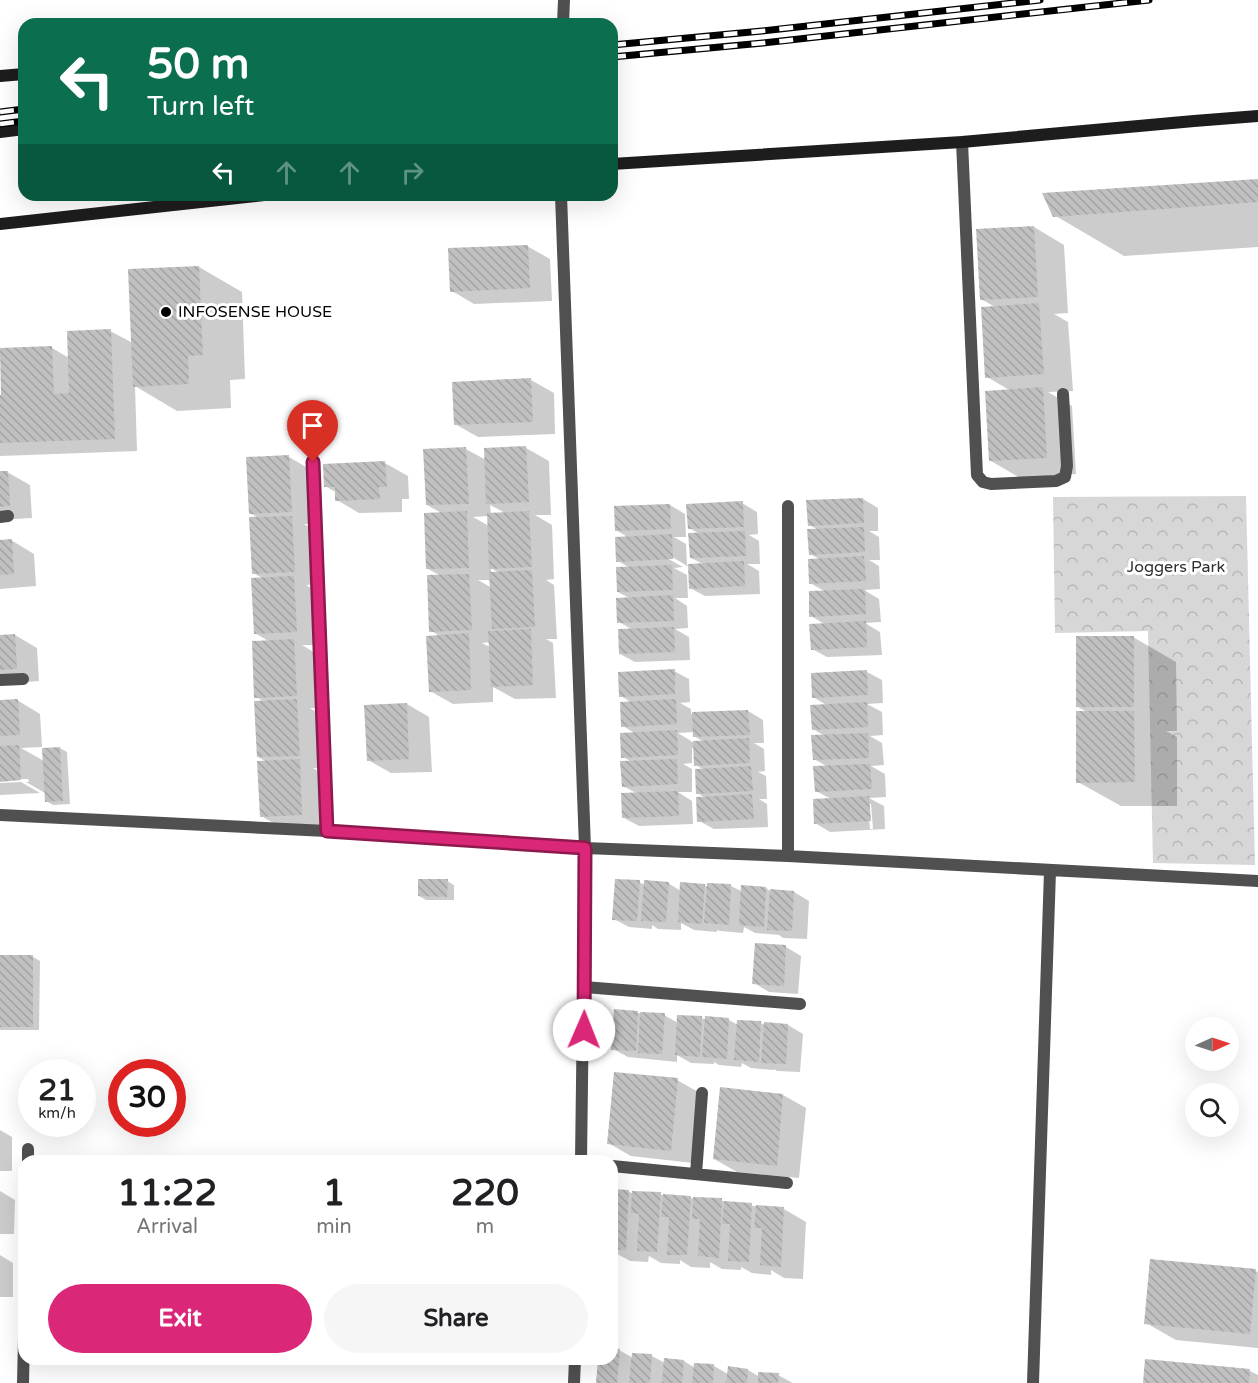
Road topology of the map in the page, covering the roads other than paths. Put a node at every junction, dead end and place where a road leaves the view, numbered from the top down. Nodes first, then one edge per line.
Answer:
1 (564, 0) edge
2 (563, 18) edge
3 (18, 74) edge
4 (0, 76) edge
5 (1258, 116) edge
6 (18, 130) edge
7 (0, 132) edge
8 (962, 142) junction
9 (618, 164) edge
10 (209, 201) edge
11 (561, 201) edge
12 (0, 224) edge
13 (1063, 393) dead end
14 (313, 462) dead end
15 (788, 506) dead end
16 (23, 679) dead end
17 (0, 680) edge
18 (0, 815) edge
19 (327, 831) junction
20 (585, 848) junction
21 (788, 856) junction
22 (1050, 871) junction
23 (1258, 881) edge
24 (584, 987) junction
25 (800, 1004) dead end
26 (702, 1093) dead end
27 (581, 1155) edge
28 (618, 1167) edge
29 (696, 1174) junction
30 (787, 1183) dead end
31 (23, 1365) edge
32 (574, 1365) edge
33 (23, 1383) edge
34 (574, 1383) edge
35 (1033, 1383) edge

1 - 2 street
3 - 4 street
5 - 8 street
6 - 7 street
8 - 9 street
8 - 13 street
10 - 12 street
11 - 20 street
14 - 19 street
15 - 21 street
16 - 17 street
18 - 19 street
19 - 20 street
20 - 21 street
20 - 24 street
21 - 22 street
22 - 23 street
22 - 35 street
24 - 25 street
24 - 27 street
26 - 29 street
28 - 29 street
29 - 30 street
31 - 33 street
32 - 34 street

